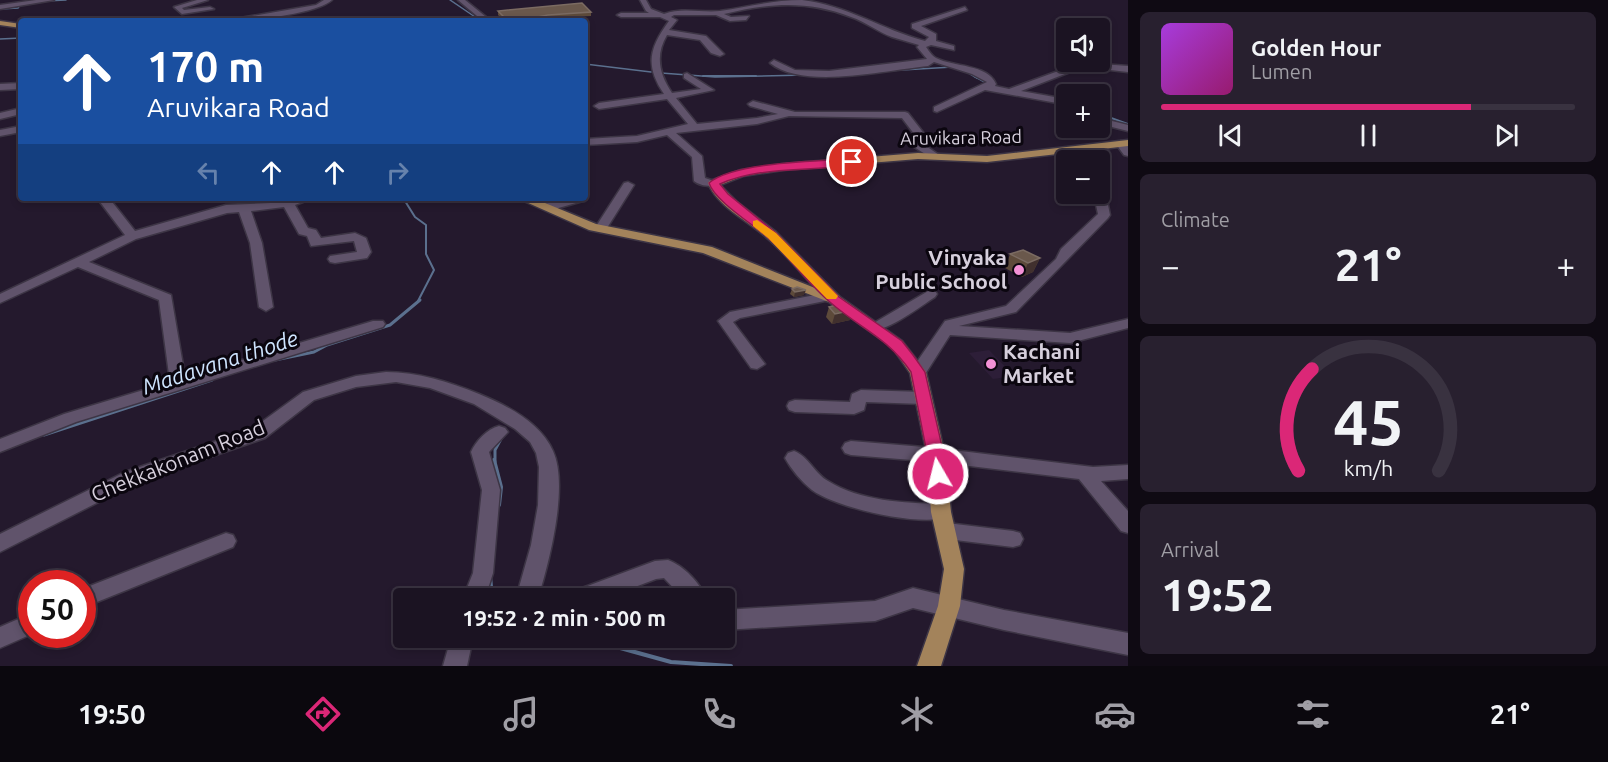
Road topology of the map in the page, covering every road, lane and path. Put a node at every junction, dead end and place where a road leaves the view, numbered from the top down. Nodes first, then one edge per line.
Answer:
1 (50, 0) edge
2 (206, 0) edge
3 (329, 0) edge
4 (461, 0) edge
5 (643, 0) edge
6 (12, 6) junction
7 (0, 7) edge
8 (210, 9) dead end
9 (965, 9) dead end
10 (41, 10) dead end
11 (182, 12) junction
12 (720, 14) junction
13 (173, 15) dead end
14 (621, 15) dead end
15 (665, 16) junction
16 (246, 18) edge
17 (483, 18) edge
18 (746, 18) dead end
19 (0, 23) edge
20 (18, 26) edge
21 (664, 32) junction
22 (928, 43) junction
23 (951, 48) dead end
24 (720, 54) dead end
25 (932, 59) junction
26 (774, 63) dead end
27 (1110, 68) edge
28 (1114, 68) junction
29 (1128, 69) edge
30 (1063, 72) edge
31 (687, 75) dead end
32 (1128, 77) edge
33 (18, 86) edge
34 (0, 87) edge
35 (987, 87) junction
36 (1010, 92) junction
37 (668, 95) junction
38 (1056, 100) edge
39 (1056, 104) edge
40 (753, 105) dead end
41 (599, 106) dead end
42 (937, 109) dead end
43 (18, 112) edge
44 (789, 114) junction
45 (0, 116) edge
46 (1110, 124) edge
47 (693, 127) junction
48 (1128, 128) edge
49 (18, 130) edge
50 (669, 132) junction
51 (0, 133) edge
52 (588, 142) edge
53 (1126, 147) edge
54 (937, 156) junction
55 (714, 183) junction
56 (628, 185) dead end
57 (105, 201) edge
58 (296, 201) edge
59 (531, 201) edge
60 (569, 201) edge
61 (288, 203) junction
62 (219, 204) edge
63 (1101, 204) edge
64 (548, 207) junction
65 (244, 208) junction
66 (601, 228) junction
67 (132, 236) junction
68 (334, 259) dead end
69 (76, 261) junction
70 (930, 294) dead end
71 (830, 298) junction
72 (0, 299) edge
73 (266, 307) dead end
74 (1128, 323) edge
75 (378, 324) dead end
76 (874, 327) junction
77 (945, 330) junction
78 (757, 364) dead end
79 (918, 372) junction
80 (178, 384) junction
81 (923, 398) junction
82 (795, 406) dead end
83 (499, 432) dead end
84 (0, 446) edge
85 (851, 448) dead end
86 (936, 455) junction
87 (794, 458) dead end
88 (1128, 472) edge
89 (1084, 473) junction
90 (941, 512) junction
91 (1128, 525) edge
92 (947, 531) junction
93 (1013, 539) dead end
94 (226, 542) dead end
95 (0, 544) edge
96 (478, 588) edge
97 (530, 588) edge
98 (608, 588) edge
99 (688, 588) edge
100 (96, 593) edge
101 (949, 606) junction
102 (735, 619) edge
103 (18, 630) edge
104 (0, 638) edge
105 (1128, 644) edge
106 (460, 648) edge
107 (455, 666) edge
108 (929, 666) edge

1 - 6 street
2 - 11 street
3 - 16 street
4 - 17 street
5 - 15 street
6 - 7 street
6 - 10 street
8 - 11 street
9 - 22 street
11 - 13 street
12 - 15 street
12 - 18 street
12 - 22 street
14 - 15 street
15 - 21 street
19 - 20 main road
21 - 24 street
21 - 37 street
22 - 23 street
22 - 25 street
25 - 26 street
25 - 35 street
27 - 28 street
28 - 29 street
28 - 32 street
30 - 36 street
31 - 37 street
33 - 34 street
35 - 36 street
35 - 42 street
36 - 38 street
36 - 39 street
37 - 41 street
37 - 47 street
40 - 44 street
43 - 45 street
44 - 47 street
44 - 54 street
46 - 48 street
47 - 50 street
49 - 51 street
50 - 52 street
50 - 55 street
53 - 54 main road, Aruvikara Road
54 - 55 main road, Aruvikara Road
55 - 71 main road
56 - 66 street
57 - 67 street
58 - 61 street
59 - 64 main road
60 - 64 street
61 - 65 street
61 - 68 street
62 - 65 street
62 - 67 street
63 - 77 street
64 - 66 main road
65 - 73 street
66 - 71 main road
67 - 69 street
69 - 72 street
69 - 80 street
70 - 76 street
71 - 76 main road
71 - 78 street
74 - 77 street
75 - 80 street
76 - 79 main road
77 - 79 street
79 - 81 main road
80 - 84 street
81 - 82 street
81 - 86 main road
83 - 96 street
85 - 86 street
86 - 89 street
86 - 90 main road
87 - 90 street
88 - 89 street
89 - 91 street
90 - 92 main road
92 - 93 street
92 - 101 main road
94 - 100 street
95 - 97 street, Chekkakonam Road
98 - 99 street
101 - 102 street
101 - 105 street
101 - 108 main road
103 - 104 street
106 - 107 street

